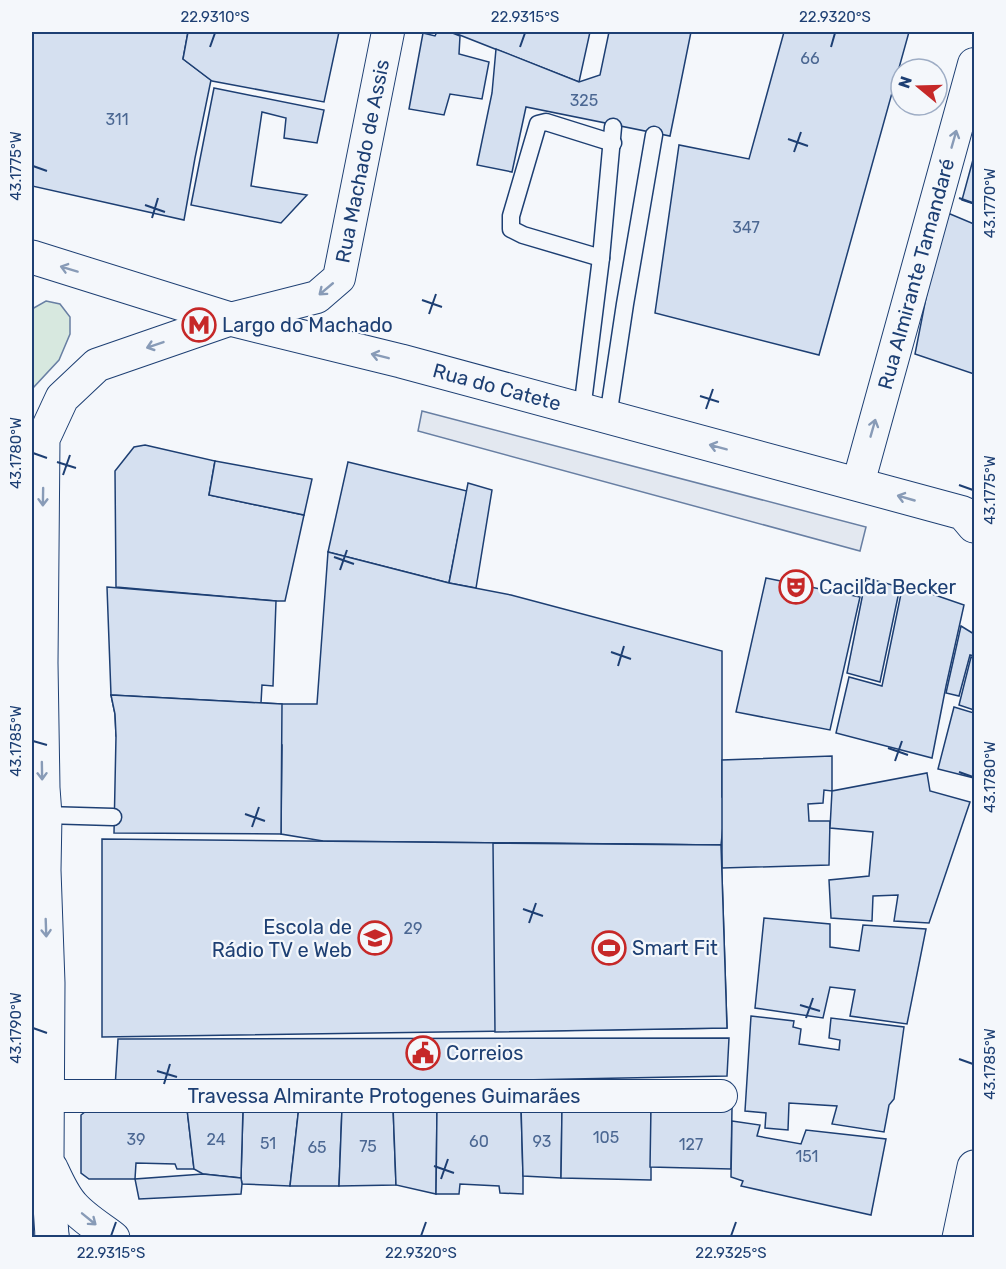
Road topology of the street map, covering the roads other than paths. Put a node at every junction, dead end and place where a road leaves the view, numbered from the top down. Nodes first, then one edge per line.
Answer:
1 (388, 32) edge
2 (975, 64) edge
3 (654, 135) dead end
4 (32, 258) edge
5 (601, 258) junction
6 (230, 319) junction
7 (595, 413) junction
8 (858, 484) junction
9 (971, 518) edge
10 (45, 815) junction
11 (113, 817) dead end
12 (48, 1096) junction
13 (721, 1096) dead end
14 (47, 1161) junction
15 (975, 1167) edge
16 (48, 1234) edge
17 (114, 1238) edge
18 (959, 1238) edge

1 -> 6 street, Rua Machado de Assis
8 -> 2 street, Rua Almirante Tamandaré
3 - 7 lane
6 -> 4 street, Rua do Catete
5 - 5 lane
5 - 7 lane
7 -> 6 street, Rua do Catete
6 -> 10 street
8 -> 7 street, Rua do Catete
9 -> 8 street, Rua do Catete
10 - 11 lane
10 -> 12 street
12 - 13 street, Travessa Almirante Protogenes Guimarães
12 - 14 street
14 - 16 street
14 -> 17 street
15 - 18 street

